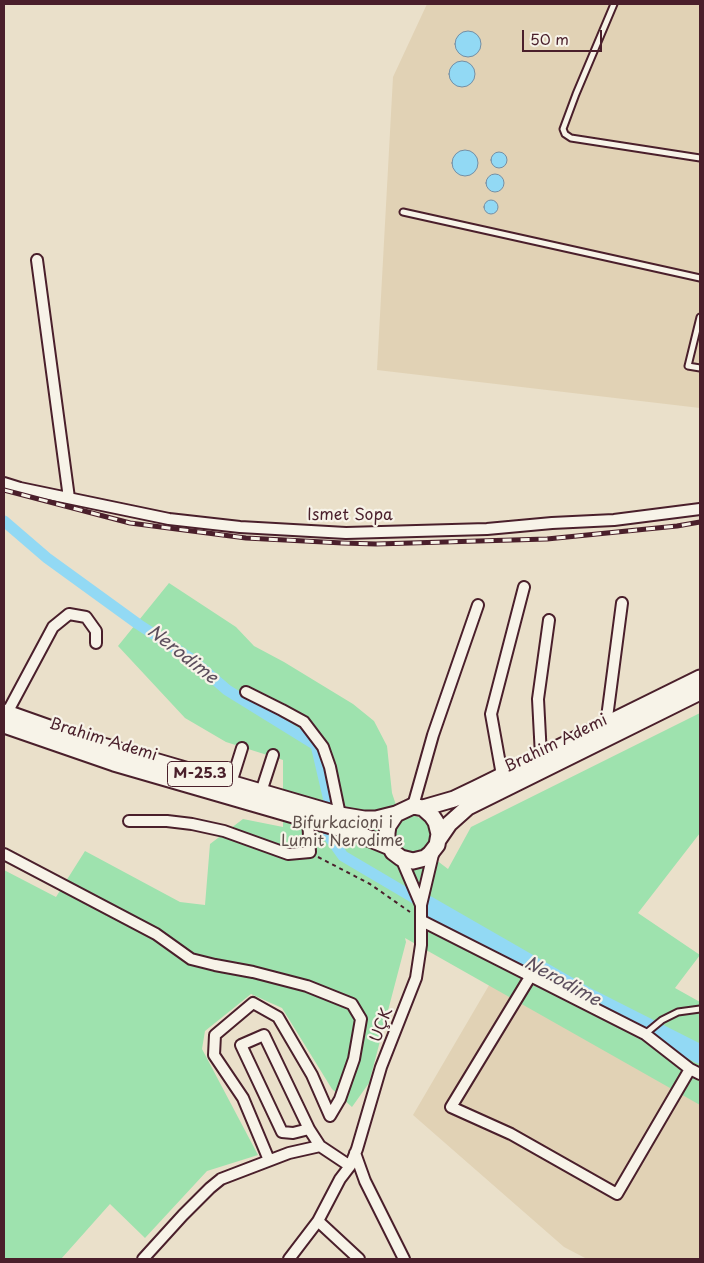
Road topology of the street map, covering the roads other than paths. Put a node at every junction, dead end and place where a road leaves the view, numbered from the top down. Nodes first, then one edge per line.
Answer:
1 (614, 4) edge
2 (700, 158) edge
3 (403, 212) dead end
4 (37, 260) dead end
5 (700, 278) edge
6 (700, 318) edge
7 (700, 368) edge
8 (4, 483) edge
9 (68, 498) junction
10 (700, 509) edge
11 (524, 587) dead end
12 (622, 602) dead end
13 (478, 605) dead end
14 (549, 620) dead end
15 (96, 643) dead end
16 (700, 678) edge
17 (246, 692) dead end
18 (700, 692) edge
19 (5, 717) edge
20 (606, 725) junction
21 (242, 748) dead end
22 (273, 755) dead end
23 (541, 756) junction
24 (502, 775) junction
25 (231, 783) junction
26 (261, 792) junction
27 (418, 807) junction
28 (396, 814) junction
29 (340, 815) junction
30 (308, 819) junction
31 (129, 821) dead end
32 (436, 845) junction
33 (395, 853) junction
34 (4, 854) edge
35 (421, 905) junction
36 (422, 921) junction
37 (530, 977) junction
38 (700, 1009) edge
39 (645, 1034) junction
40 (690, 1069) junction
41 (700, 1074) edge
42 (309, 1129) junction
43 (320, 1146) junction
44 (355, 1153) junction
45 (269, 1160) junction
46 (350, 1166) junction
47 (318, 1221) junction
48 (143, 1259) edge
49 (289, 1259) edge
50 (359, 1259) edge
51 (404, 1259) edge

1 - 2 lane
3 - 5 lane
4 - 9 street
6 - 7 lane
8 - 9 street, Ismet Sopa
9 - 10 street, Ismet Sopa
11 - 24 street, Brahim Ademi
12 - 20 street, Brahim Ademi
13 - 27 street
14 - 23 street, Brahim Ademi
15 - 19 street
16 - 20 main road, Brahim Ademi / M-25.3
17 - 29 street
18 - 32 main road, Brahim Ademi / M-25.3
19 - 25 main road, Brahim Ademi / M-25.3
19 - 30 main road, Brahim Ademi / M-25.3
20 - 23 main road, Brahim Ademi / M-25.3
21 - 25 street
22 - 26 street
23 - 24 main road, Brahim Ademi / M-25.3
24 - 27 main road, Brahim Ademi / M-25.3
25 - 26 main road, Brahim Ademi / M-25.3
26 - 29 main road, Brahim Ademi / M-25.3
27 - 28 main road, Brahim Ademi / M-25.3
27 - 32 main road
28 - 29 main road, Brahim Ademi / M-25.3
28 - 33 main road
30 - 31 street
30 - 33 main road, Brahim Ademi / M-25.3
32 - 33 main road, Brahim Ademi / M-25.3
32 - 35 street, UÇK
33 - 35 street, UÇK
34 - 45 street
35 - 36 street, UÇK
36 - 37 street
36 - 44 street, UÇK
37 - 39 street
37 - 40 street
38 - 39 lane
39 - 40 street
40 - 41 street
42 - 42 street
42 - 43 street
43 - 45 street
43 - 46 street
44 - 46 street, UÇK
44 - 51 street
45 - 48 street
46 - 47 street, UÇK
47 - 49 street, UÇK
47 - 50 street

